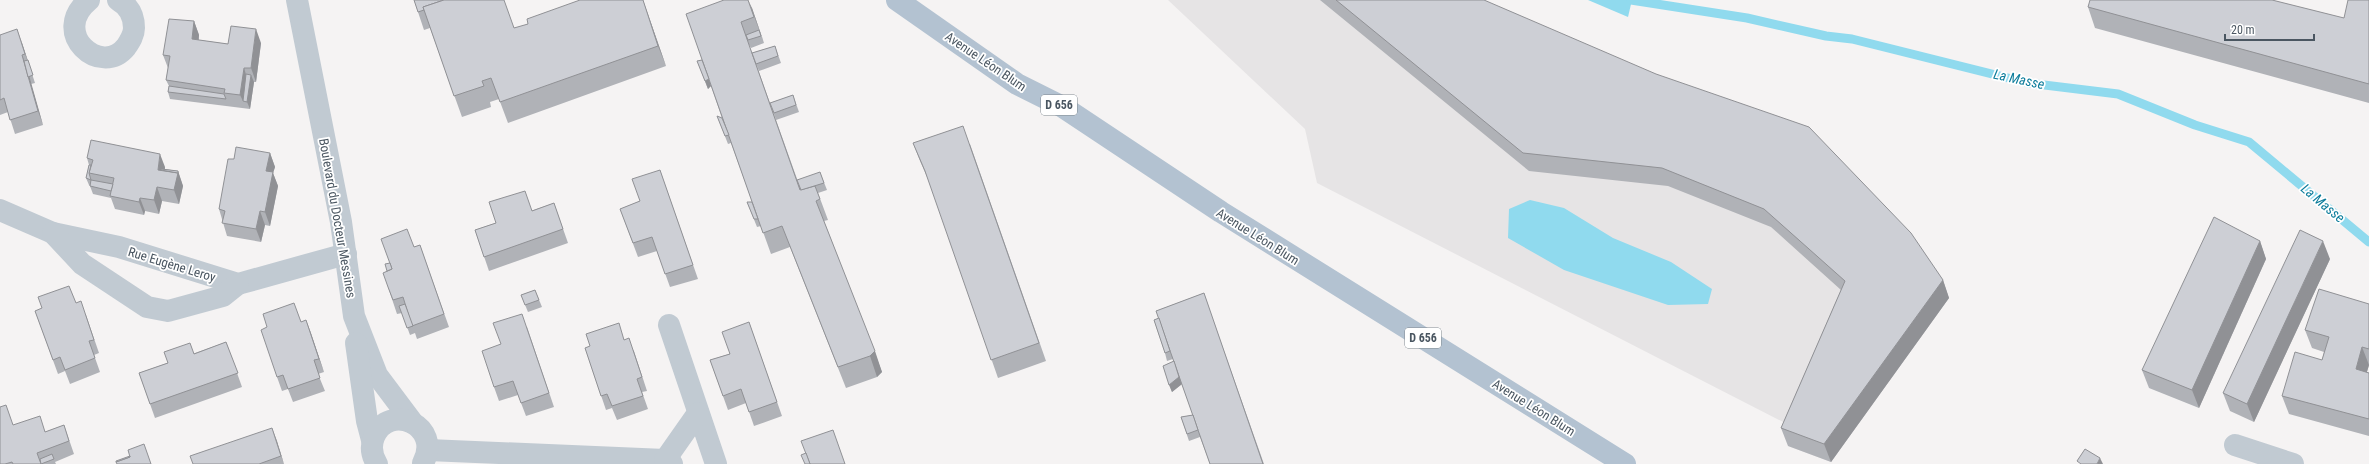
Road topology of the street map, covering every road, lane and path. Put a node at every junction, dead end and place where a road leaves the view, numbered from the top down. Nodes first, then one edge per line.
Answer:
1 (89, 0) edge
2 (118, 0) edge
3 (297, 0) edge
4 (897, 0) edge
5 (0, 210) edge
6 (53, 232) junction
7 (346, 254) junction
8 (238, 284) junction
9 (354, 316) junction
10 (669, 325) dead end
11 (698, 413) junction
12 (413, 423) junction
13 (372, 440) junction
14 (2235, 445) dead end
15 (425, 457) edge
16 (668, 462) edge
17 (377, 464) edge
18 (716, 464) edge
19 (1625, 464) edge
20 (2293, 464) edge

1 - 2 street
3 - 7 street, Boulevard du Docteur Messines
4 - 19 main road, Avenue Léon Blum / D 656
5 - 6 street, Rue Eugène Leroy
6 - 8 street, Rue Eugène Leroy
6 - 8 street
7 - 8 street
7 - 9 street, Boulevard du Docteur Messines
9 - 12 street, Boulevard du Docteur Messines
9 - 13 street
10 - 11 street
11 - 16 street
11 - 18 street
12 - 13 street
12 - 15 street, Boulevard du Docteur Messines
13 - 17 street
14 - 20 street
15 - 16 street

